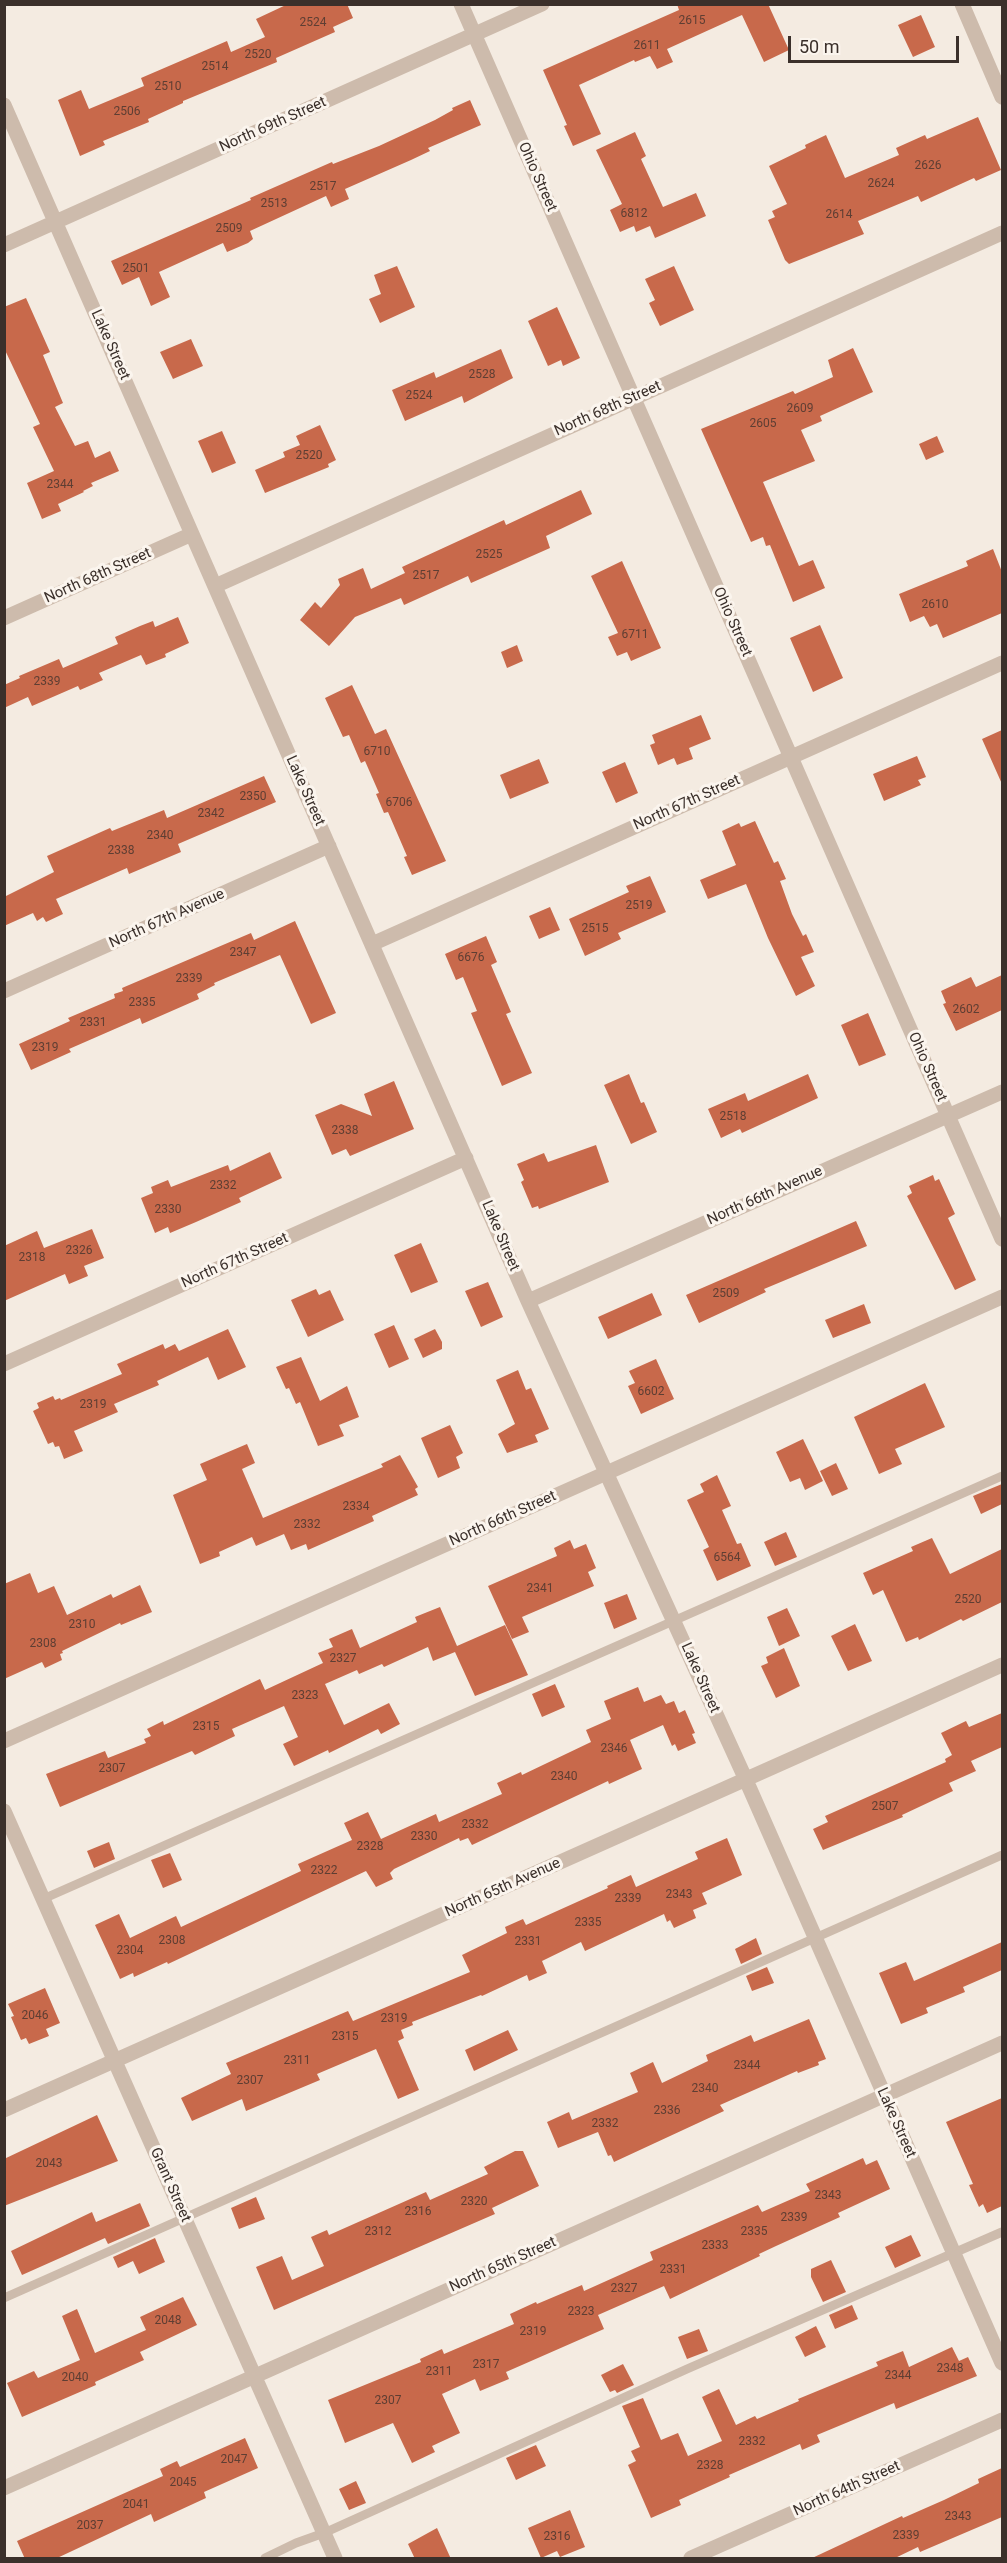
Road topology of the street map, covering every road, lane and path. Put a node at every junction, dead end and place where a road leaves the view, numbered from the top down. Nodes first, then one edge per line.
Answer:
1 (461, 4) edge
2 (542, 4) edge
3 (962, 4) edge
4 (475, 35) junction
5 (1002, 97) edge
6 (4, 105) edge
7 (56, 222) junction
8 (1002, 233) edge
9 (4, 245) edge
10 (635, 397) junction
11 (192, 534) junction
12 (215, 586) junction
13 (4, 618) edge
14 (1002, 663) edge
15 (791, 757) junction
16 (329, 846) junction
17 (372, 944) junction
18 (4, 991) edge
19 (1002, 1092) edge
20 (949, 1116) junction
21 (466, 1158) junction
22 (1002, 1239) edge
23 (1002, 1297) edge
24 (528, 1301) junction
25 (4, 1364) edge
26 (606, 1473) junction
27 (1002, 1476) edge
28 (675, 1622) junction
29 (1002, 1665) edge
30 (4, 1741) edge
31 (746, 1780) junction
32 (4, 1811) edge
33 (1002, 1855) edge
34 (44, 1899) junction
35 (815, 1938) junction
36 (1002, 2043) edge
37 (115, 2061) junction
38 (884, 2096) junction
39 (4, 2110) edge
40 (184, 2218) junction
41 (1002, 2232) edge
42 (954, 2253) junction
43 (4, 2298) edge
44 (1002, 2363) edge
45 (254, 2376) junction
46 (1002, 2420) edge
47 (4, 2488) edge
48 (324, 2533) junction
49 (265, 2559) edge
50 (335, 2559) edge
51 (691, 2559) edge

1 - 4 street, Ohio Street
2 - 4 street, North 69th Street
3 - 5 street
4 - 7 street, North 69th Street
4 - 10 street, Ohio Street
6 - 7 street, Lake Street
7 - 9 street, North 69th Street
7 - 11 street, Lake Street
8 - 10 street, North 68th Street
10 - 12 street, North 68th Street
10 - 15 street, Ohio Street
11 - 12 street, Lake Street
11 - 13 street, North 68th Street
12 - 16 street, Lake Street
14 - 15 street, North 67th Street
15 - 17 street, North 67th Street
15 - 20 street, Ohio Street
16 - 17 street, Lake Street
16 - 18 street, North 67th Avenue
17 - 21 street, Lake Street
19 - 20 street, North 66th Avenue
20 - 22 street, Ohio Street
20 - 24 street, North 66th Avenue
21 - 24 street, Lake Street
21 - 25 street, North 67th Street
23 - 26 street, North 66th Street
24 - 26 street, Lake Street
26 - 28 street, Lake Street
26 - 30 street, North 66th Street
27 - 28 lane
28 - 31 street, Lake Street
28 - 34 lane
29 - 31 street, North 65th Avenue
31 - 35 street, Lake Street
31 - 37 street, North 65th Avenue
32 - 34 street, Grant Street
33 - 35 lane
34 - 37 street, Grant Street
35 - 38 street, Lake Street
35 - 40 lane
36 - 38 street, North 65th Street
37 - 39 street, North 65th Avenue
37 - 40 street, Grant Street
38 - 42 street, Lake Street
38 - 45 street, North 65th Street
40 - 43 lane
40 - 45 street, Grant Street
41 - 42 lane
42 - 44 street, Lake Street
42 - 48 lane
45 - 47 street, North 65th Street
45 - 48 street, Grant Street
46 - 51 street, North 64th Street
48 - 49 lane
48 - 50 street, Grant Street

